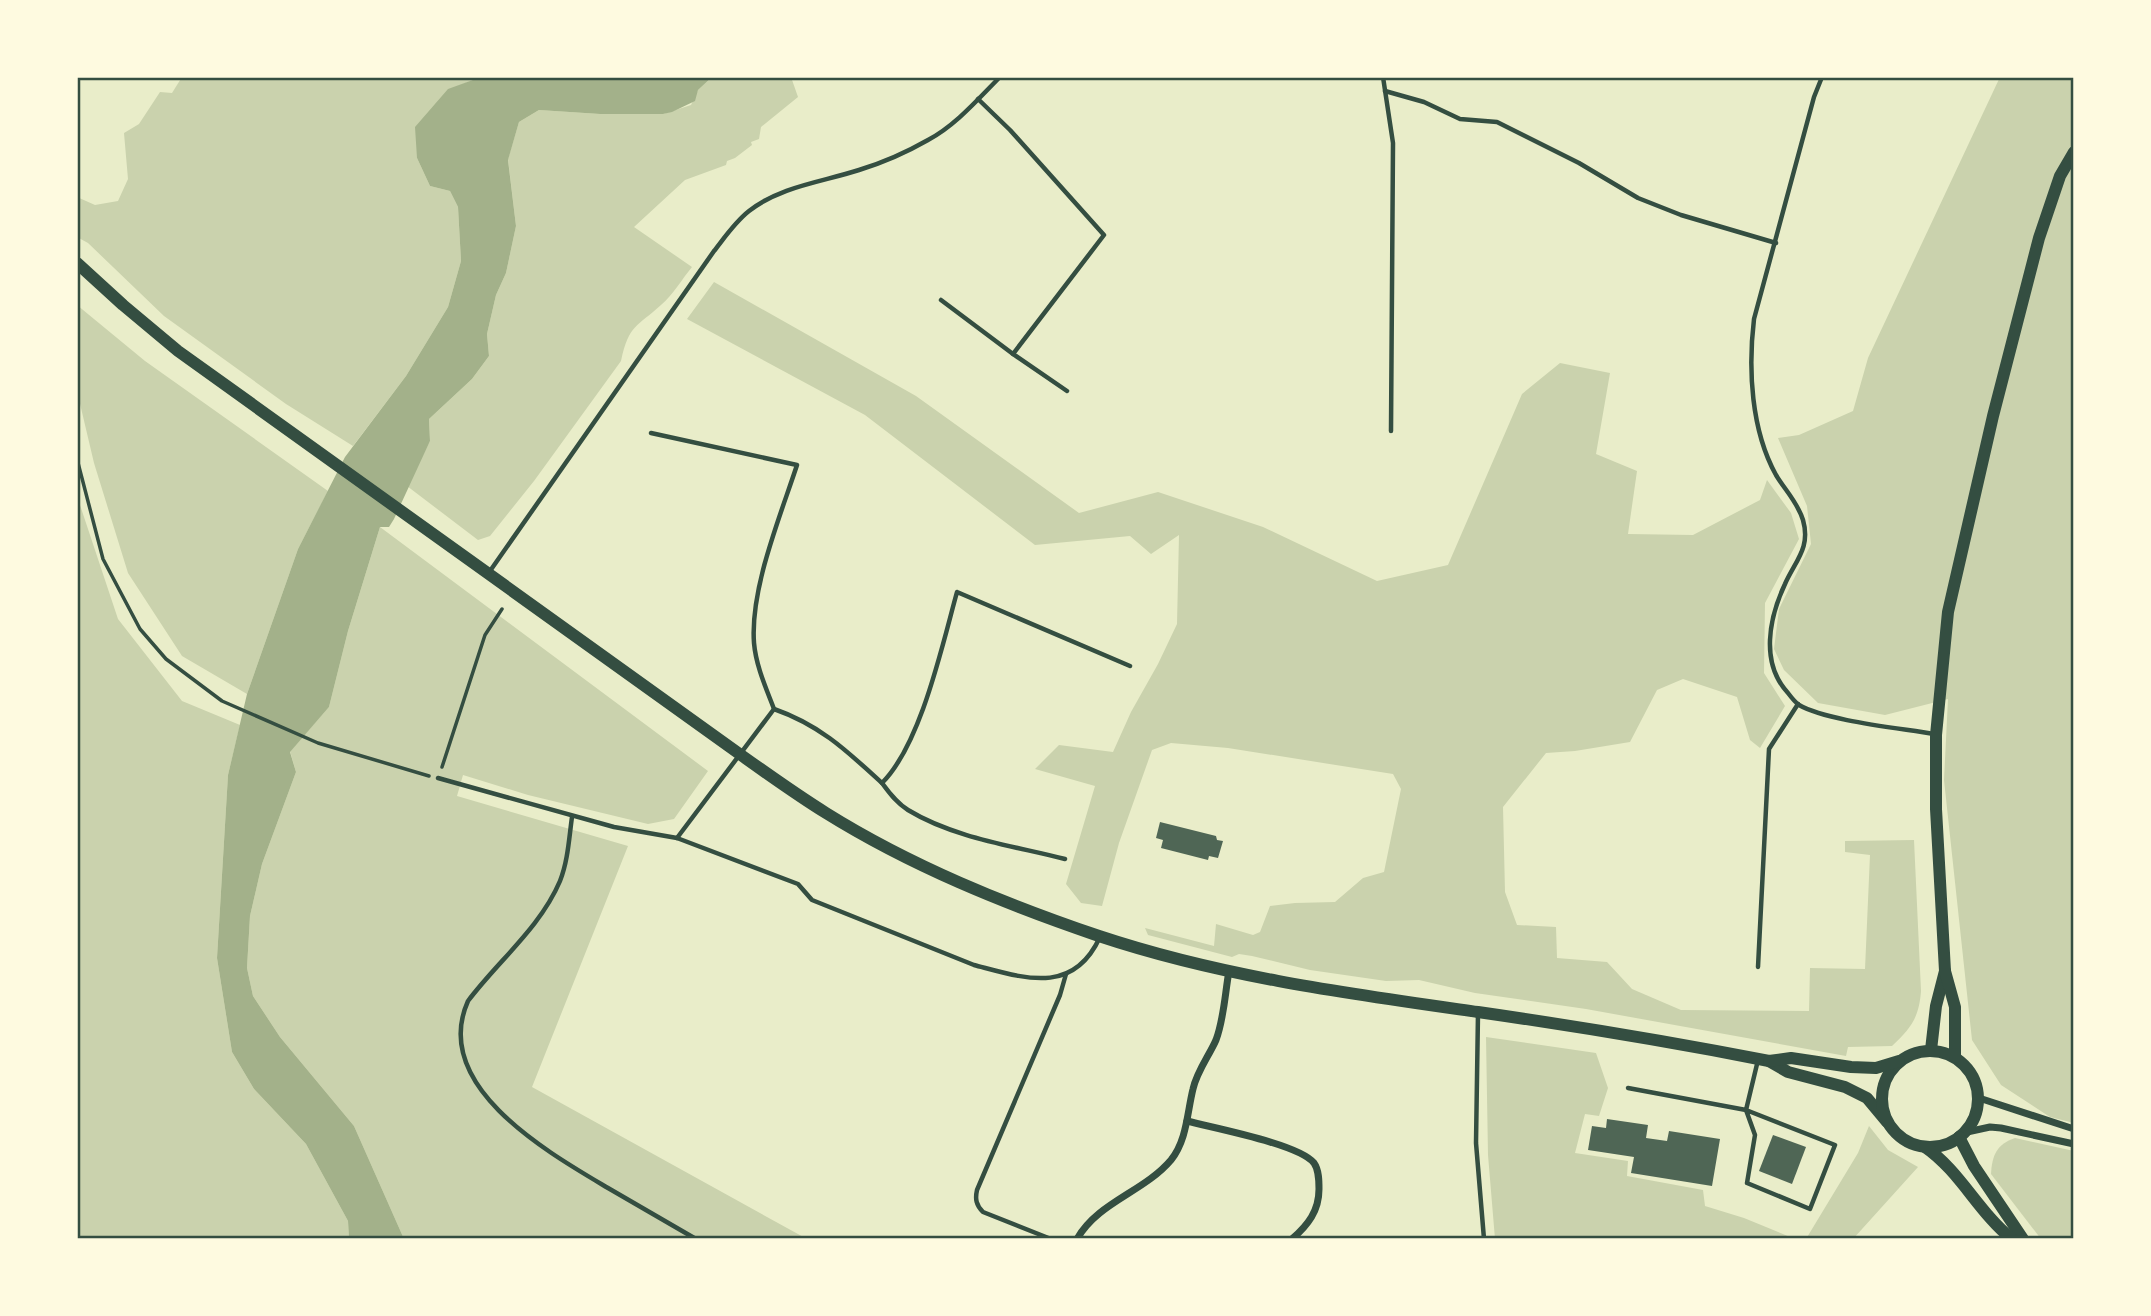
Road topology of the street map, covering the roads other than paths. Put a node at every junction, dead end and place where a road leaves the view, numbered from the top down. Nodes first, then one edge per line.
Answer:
1 (1000, 77) edge
2 (1383, 77) edge
3 (1822, 77) edge
4 (1385, 91) junction
5 (978, 99) junction
6 (2074, 152) edge
7 (1776, 243) junction
8 (77, 263) edge
9 (941, 300) dead end
10 (1013, 354) junction
11 (1067, 391) dead end
12 (1391, 431) dead end
13 (651, 433) dead end
14 (489, 573) junction
15 (1130, 666) dead end
16 (1798, 704) junction
17 (774, 709) junction
18 (1936, 734) junction
19 (741, 755) junction
20 (438, 778) road end
21 (882, 783) junction
22 (572, 817) junction
23 (677, 838) junction
24 (1065, 859) dead end
25 (1100, 936) junction
26 (1758, 967) dead end
27 (1229, 971) junction
28 (1945, 971) junction
29 (1066, 974) junction
30 (1478, 1012) junction
31 (1931, 1050) junction
32 (1955, 1058) junction
33 (1763, 1060) junction
34 (1899, 1061) junction
35 (1628, 1088) dead end
36 (1979, 1098) junction
37 (1746, 1110) junction
38 (1187, 1121) junction
39 (1887, 1122) junction
40 (2074, 1129) edge
41 (1963, 1134) junction
42 (2074, 1144) edge
43 (1924, 1147) junction
44 (696, 1239) edge
45 (1051, 1239) edge
46 (1077, 1239) edge
47 (1292, 1239) edge
48 (1485, 1239) edge
49 (2012, 1239) edge
50 (2023, 1239) edge

1 - 5 lane
2 - 4 lane
3 - 7 lane
4 - 7 lane
4 - 12 lane
5 - 10 lane
5 - 14 lane
6 - 18 main road
7 - 16 lane
8 - 14 main road
9 - 10 lane
10 - 11 lane
13 - 17 lane
14 - 19 main road
15 - 21 lane
16 - 18 lane
16 - 26 lane
17 - 19 lane
17 - 21 lane
18 - 28 main road
19 - 23 lane
19 - 25 main road
20 - 22 lane
21 - 24 lane
22 - 23 lane
22 - 44 lane
23 - 29 lane
25 - 27 main road
25 - 29 lane
27 - 30 main road
27 - 38 street
28 - 31 main road
28 - 32 main road
29 - 45 lane
30 - 33 main road
30 - 48 lane
31 - 32 main road
31 - 34 main road
32 - 36 main road
33 - 34 main road
33 - 37 lane
33 - 39 main road
34 - 39 main road
35 - 37 lane
36 - 40 street
36 - 41 main road
37 - 37 lane
38 - 46 street
38 - 47 street
39 - 43 main road
41 - 42 street
41 - 43 main road
41 - 50 main road
43 - 49 main road

